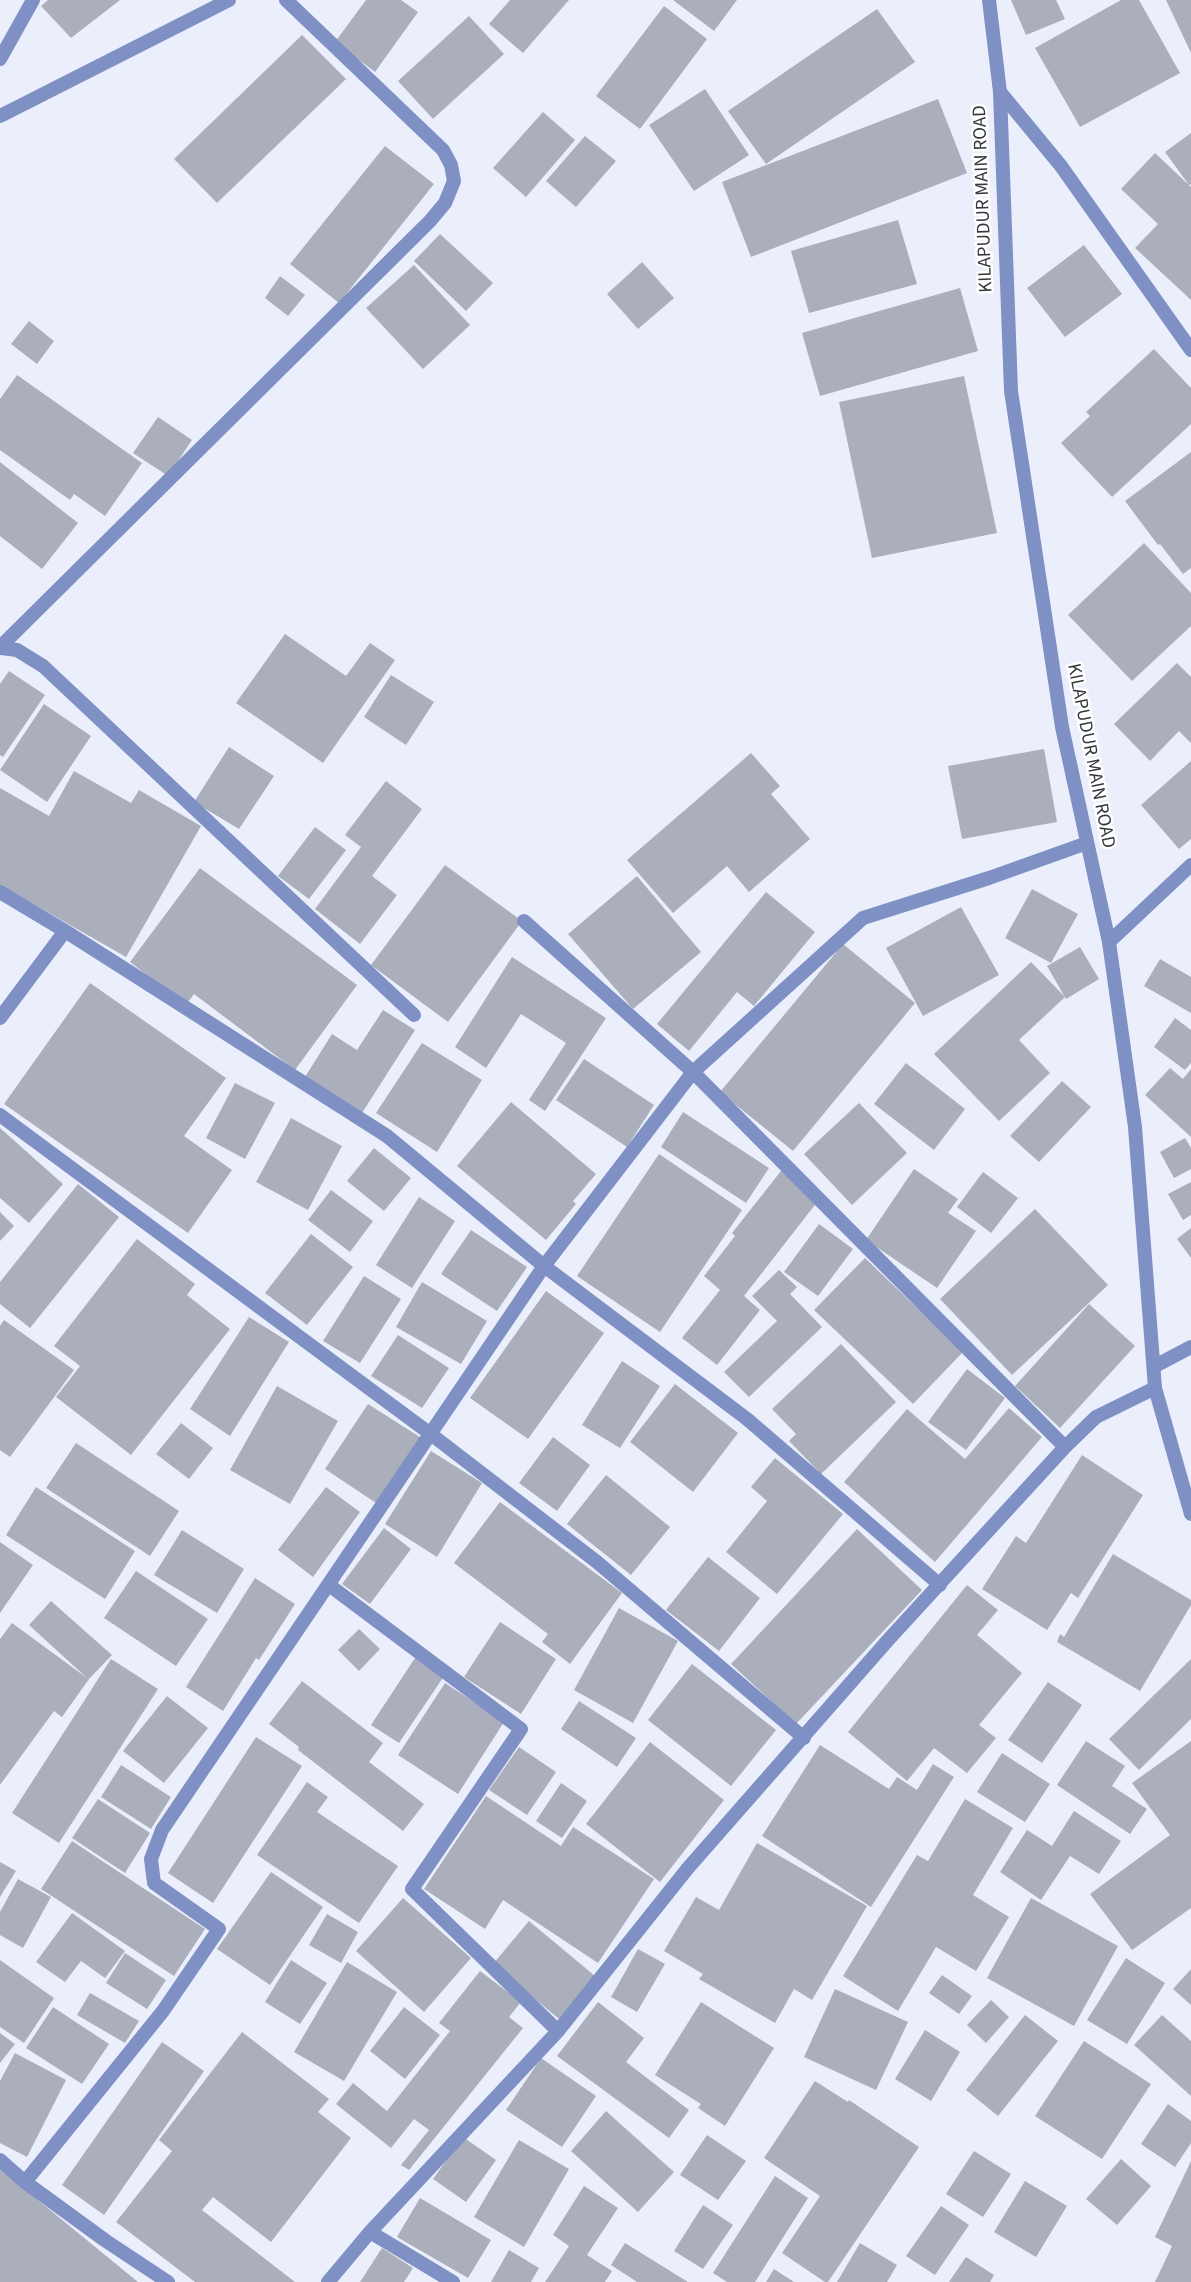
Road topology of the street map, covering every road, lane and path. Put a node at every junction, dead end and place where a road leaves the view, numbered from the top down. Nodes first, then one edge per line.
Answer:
1 (33, 0) edge
2 (229, 0) edge
3 (286, 0) edge
4 (989, 0) edge
5 (0, 59) edge
6 (1000, 92) junction
7 (0, 116) edge
8 (1191, 350) edge
9 (0, 648) edge
10 (1087, 843) junction
11 (1191, 866) edge
12 (0, 892) edge
13 (524, 921) dead end
14 (65, 931) junction
15 (1109, 942) junction
16 (414, 1015) dead end
17 (0, 1018) edge
18 (693, 1072) junction
19 (0, 1115) edge
20 (544, 1266) junction
21 (1191, 1347) edge
22 (1155, 1366) junction
23 (1155, 1388) junction
24 (432, 1435) junction
25 (1065, 1447) junction
26 (1191, 1514) edge
27 (940, 1584) junction
28 (329, 1585) junction
29 (804, 1738) junction
30 (558, 2031) junction
31 (0, 2160) edge
32 (25, 2182) junction
33 (370, 2232) junction
34 (168, 2282) edge
35 (328, 2282) edge
36 (453, 2282) edge

1 - 5 street
2 - 7 street
3 - 9 street
4 - 6 street, KILAPUDUR MAIN ROAD
6 - 8 street
6 - 10 street, KILAPUDUR MAIN ROAD
9 - 16 street
10 - 15 street, KILAPUDUR MAIN ROAD
10 - 18 street
11 - 15 street
12 - 14 street
13 - 18 street
14 - 17 street
14 - 20 street
15 - 22 street, KILAPUDUR MAIN ROAD
18 - 20 street
18 - 25 street
19 - 24 street
20 - 24 street
20 - 27 street
21 - 22 street
22 - 23 street, KILAPUDUR MAIN ROAD
23 - 25 street
23 - 26 street, KILAPUDUR MAIN ROAD
24 - 28 street
24 - 29 street
25 - 27 street
27 - 29 street
28 - 30 street
28 - 32 street
29 - 30 street
30 - 33 street
31 - 32 street
32 - 34 street
33 - 35 street
33 - 36 street

